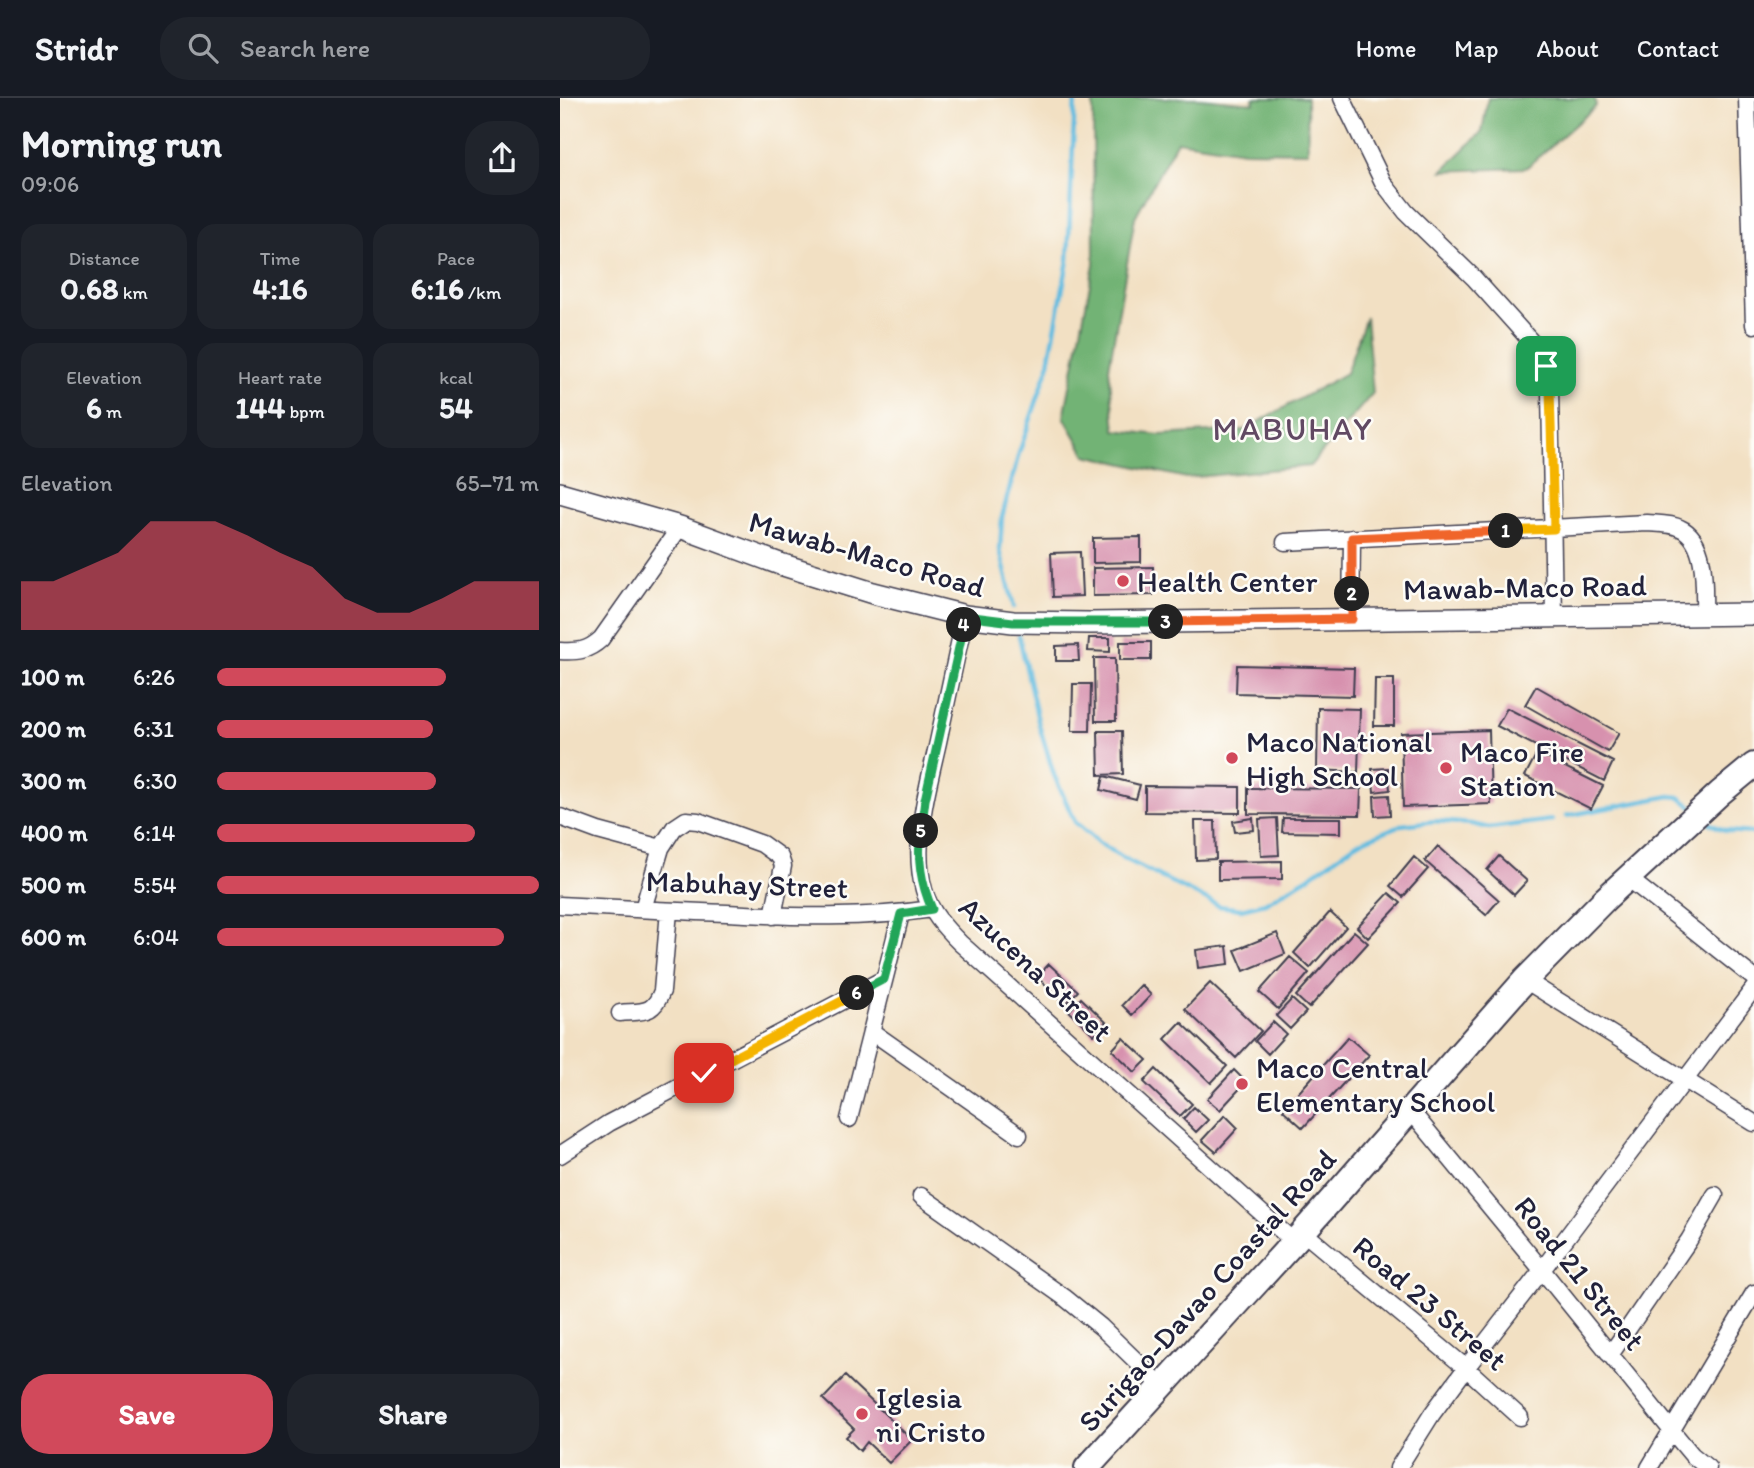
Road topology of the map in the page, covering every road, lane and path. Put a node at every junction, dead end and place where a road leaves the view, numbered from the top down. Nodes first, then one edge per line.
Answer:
1 (1342, 98) edge
2 (1746, 98) edge
3 (1754, 325) edge
4 (560, 493) edge
5 (680, 527) junction
6 (1554, 529) junction
7 (1352, 538) junction
8 (1285, 542) dead end
9 (1754, 614) edge
10 (1704, 615) junction
11 (965, 616) junction
12 (1554, 617) junction
13 (1352, 619) junction
14 (560, 651) edge
15 (1754, 765) edge
16 (560, 817) edge
17 (661, 848) junction
18 (1628, 878) junction
19 (560, 905) edge
20 (643, 909) junction
21 (932, 909) junction
22 (669, 911) junction
23 (901, 914) junction
24 (773, 916) junction
25 (1754, 978) edge
26 (884, 979) junction
27 (1525, 980) junction
28 (1754, 988) edge
29 (620, 1013) dead end
30 (871, 1031) junction
31 (1685, 1080) junction
32 (1411, 1111) junction
33 (849, 1119) dead end
34 (1754, 1123) edge
35 (1019, 1135) dead end
36 (560, 1155) edge
37 (1715, 1195) dead end
38 (921, 1196) dead end
39 (1299, 1236) junction
40 (1542, 1270) junction
41 (1754, 1293) edge
42 (1610, 1355) junction
43 (1466, 1368) junction
44 (1162, 1386) junction
45 (1520, 1418) dead end
46 (1671, 1431) junction
47 (1087, 1468) edge
48 (1398, 1468) edge
49 (1649, 1468) edge
50 (1708, 1468) edge

1 - 6 street
2 - 3 street
4 - 5 main road, Mawab-Maco Road
5 - 11 main road, Mawab-Maco Road
5 - 14 street
6 - 7 street
6 - 10 street
6 - 12 street
7 - 8 street
7 - 13 street
9 - 10 main road, Mawab-Maco Road
10 - 12 main road, Mawab-Maco Road
11 - 13 main road, Mawab-Maco Road
11 - 21 street, Azucena Street
12 - 13 main road, Mawab-Maco Road
15 - 18 highway, Surigao-Davao Coastal Road
16 - 17 street
17 - 20 street
17 - 24 street
18 - 25 street
18 - 27 highway, Surigao-Davao Coastal Road
19 - 20 street, Mabuhay Street
20 - 22 street, Mabuhay Street
21 - 23 street, Mabuhay Street
21 - 39 street, Azucena Street
22 - 24 street, Mabuhay Street
22 - 29 street
23 - 24 street, Mabuhay Street
23 - 26 street
26 - 30 street
26 - 36 street
27 - 31 street
27 - 32 highway, Surigao-Davao Coastal Road
28 - 31 street
30 - 33 street
30 - 35 street
31 - 34 street
31 - 40 street
32 - 39 highway, Surigao-Davao Coastal Road
32 - 40 street, Road 21 Street
37 - 42 street
38 - 44 street
39 - 43 street, Road 23 Street
39 - 44 highway, Surigao-Davao Coastal Road
40 - 42 street, Road 21 Street
40 - 43 street
41 - 46 street
42 - 46 street, Road 21 Street
43 - 45 street, Road 23 Street
43 - 48 street
44 - 47 highway, Surigao-Davao Coastal Road
46 - 49 street
46 - 50 street, Road 21 Street

